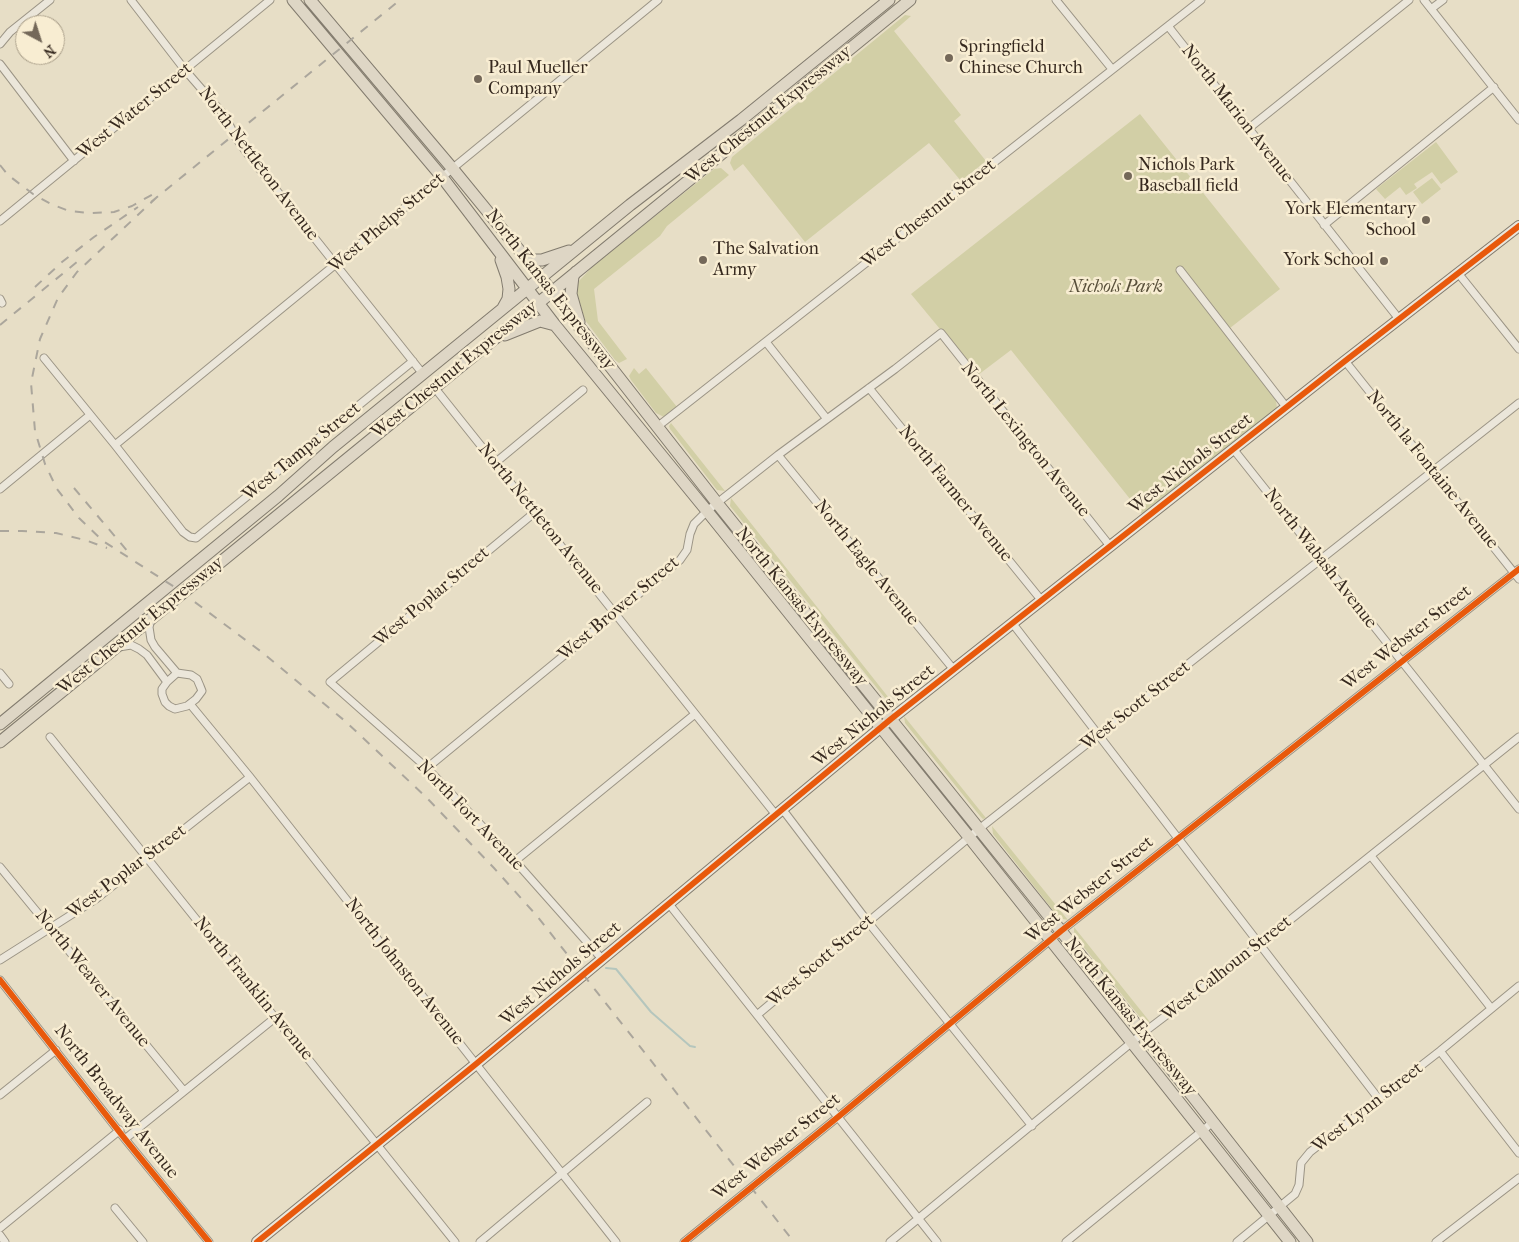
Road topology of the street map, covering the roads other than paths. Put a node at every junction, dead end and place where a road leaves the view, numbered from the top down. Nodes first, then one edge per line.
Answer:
1 (50, 0) edge
2 (131, 0) edge
3 (270, 0) edge
4 (294, 0) edge
5 (310, 0) edge
6 (658, 0) edge
7 (889, 0) edge
8 (910, 0) edge
9 (1056, 0) edge
10 (1201, 0) edge
11 (1409, 0) edge
12 (1424, 0) edge
13 (1444, 0) edge
14 (1431, 10) junction
15 (1168, 26) junction
16 (0, 44) edge
17 (0, 64) edge
18 (1112, 69) junction
19 (185, 70) junction
20 (1494, 87) junction
21 (1519, 120) edge
22 (1248, 129) junction
23 (74, 161) junction
24 (452, 168) junction
25 (442, 177) junction
26 (0, 221) edge
27 (1324, 225) junction
28 (1519, 226) edge
29 (492, 243) junction
30 (578, 248) junction
31 (524, 256) junction
32 (336, 265) junction
33 (1180, 270) dead end
34 (576, 271) junction
35 (1458, 273) junction
36 (541, 279) junction
37 (528, 289) junction
38 (551, 292) junction
39 (538, 302) junction
40 (497, 314) junction
41 (1399, 319) junction
42 (555, 325) junction
43 (940, 333) joint
44 (585, 335) junction
45 (492, 340) junction
46 (766, 342) junction
47 (1519, 350) edge
48 (44, 358) dead end
49 (413, 361) junction
50 (1345, 361) junction
51 (423, 374) junction
52 (434, 387) junction
53 (869, 388) junction
54 (583, 390) dead end
55 (1519, 403) edge
56 (1287, 408) junction
57 (90, 415) junction
58 (827, 419) junction
59 (657, 426) junction
60 (115, 445) junction
61 (1234, 450) junction
62 (778, 455) junction
63 (495, 463) junction
64 (1433, 471) junction
65 (0, 488) edge
66 (718, 503) junction
67 (707, 511) junction
68 (534, 512) junction
69 (1110, 546) junction
70 (1321, 560) junction
71 (1516, 571) edge
72 (1519, 579) edge
73 (1042, 601) junction
74 (614, 613) junction
75 (152, 617) junction
76 (1012, 624) junction
77 (114, 648) junction
78 (1402, 661) junction
79 (954, 670) junction
80 (177, 673) junction
81 (1, 677) edge
82 (167, 682) junction
83 (330, 682) joint
84 (9, 684) dead end
85 (190, 704) junction
86 (695, 714) junction
87 (892, 720) junction
88 (0, 724) edge
89 (881, 728) junction
90 (1099, 734) junction
91 (1519, 737) edge
92 (50, 738) dead end
93 (0, 742) edge
94 (1483, 765) junction
95 (427, 768) junction
96 (250, 777) junction
97 (1519, 809) edge
98 (779, 812) junction
99 (979, 829) junction
100 (969, 837) junction
101 (1179, 839) junction
102 (1371, 856) junction
103 (148, 859) junction
104 (515, 861) junction
105 (0, 867) edge
106 (669, 904) junction
107 (868, 922) junction
108 (52, 928) junction
109 (1061, 932) junction
110 (1051, 940) junction
111 (1260, 944) junction
112 (602, 959) junction
113 (0, 960) edge
114 (0, 980) edge
115 (1519, 986) edge
116 (1491, 1008) junction
117 (757, 1015) junction
118 (276, 1017) junction
119 (950, 1024) junction
120 (1143, 1033) junction
121 (1133, 1042) junction
122 (56, 1050) junction
123 (1440, 1051) junction
124 (476, 1064) junction
125 (184, 1091) junction
126 (0, 1095) edge
127 (1378, 1098) junction
128 (647, 1102) dead end
129 (838, 1117) junction
130 (1212, 1122) junction
131 (1032, 1126) junction
132 (120, 1130) junction
133 (1202, 1130) junction
134 (125, 1139) junction
135 (376, 1144) junction
136 (1519, 1153) edge
137 (563, 1173) junction
138 (1519, 1178) edge
139 (1279, 1206) junction
140 (115, 1208) dead end
141 (1269, 1215) junction
142 (919, 1219) junction
143 (0, 1228) edge
144 (0, 1235) edge
145 (5, 1242) edge
146 (143, 1242) edge
147 (209, 1242) edge
148 (257, 1242) edge
149 (455, 1242) edge
150 (480, 1242) edge
151 (616, 1242) edge
152 (684, 1242) edge
153 (890, 1242) edge
154 (937, 1242) edge
155 (1066, 1242) edge
156 (1237, 1242) edge
157 (1290, 1242) edge
158 (1308, 1242) edge
159 (1436, 1242) edge

1 - 16 street
2 - 19 street, North Nettleton Avenue
3 - 19 street, West Water Street
4 - 25 main road, North Kansas Expressway
5 - 24 main road, North Kansas Expressway
6 - 24 street, West Phelps Street
7 - 30 main road, West Chestnut Expressway
8 - 34 main road, West Chestnut Expressway
9 - 18 street
10 - 15 street, West Chestnut Street
11 - 22 street
12 - 14 street
13 - 14 street
14 - 20 street
15 - 18 street, West Chestnut Street
15 - 22 street, North Marion Avenue
17 - 23 street
18 - 46 street, West Chestnut Street
19 - 23 street, West Water Street
19 - 32 street, North Nettleton Avenue
20 - 21 street
20 - 27 street
22 - 27 street, North Marion Avenue
23 - 26 street, West Water Street
24 - 25 street, West Phelps Street
24 - 31 main road, North Kansas Expressway
25 - 29 main road, North Kansas Expressway
25 - 32 street, West Phelps Street
27 - 41 street, North Marion Avenue
28 - 35 street, West Nichols Street
29 - 37 main road, North Kansas Expressway
29 - 40 main road
30 - 31 main road
30 - 36 main road, West Chestnut Expressway
31 - 36 main road, North Kansas Expressway
32 - 49 street, North Nettleton Avenue
32 - 60 street, West Phelps Street
33 - 56 street
34 - 38 main road, West Chestnut Expressway
34 - 44 main road
35 - 41 street, West Nichols Street
35 - 47 street
36 - 37 main road, West Chestnut Expressway
36 - 38 main road, North Kansas Expressway
37 - 39 main road, North Kansas Expressway
37 - 40 main road, West Chestnut Expressway
38 - 39 main road, West Chestnut Expressway
38 - 44 main road, North Kansas Expressway
39 - 42 main road, North Kansas Expressway
39 - 45 main road, West Chestnut Expressway
40 - 51 main road, West Chestnut Expressway
41 - 50 street, West Nichols Street
42 - 45 main road
42 - 67 main road, North Kansas Expressway
43 - 53 street, West Brower Street
43 - 69 street, North Lexington Avenue
44 - 59 main road, North Kansas Expressway
45 - 52 main road, West Chestnut Expressway
46 - 58 street
46 - 59 street, West Chestnut Street
48 - 57 street
49 - 51 street, North Nettleton Avenue
49 - 60 street, West Tampa Street
50 - 56 street, West Nichols Street
50 - 64 street, North la Fontaine Avenue
51 - 88 main road, West Chestnut Expressway
52 - 63 street, North Nettleton Avenue
52 - 75 main road, West Chestnut Expressway
53 - 58 street, West Brower Street
53 - 73 street, North Farmer Avenue
54 - 63 street
55 - 64 street, West Scott Street
56 - 61 street, West Nichols Street
57 - 60 street
57 - 65 street
58 - 62 street, West Brower Street
59 - 66 main road, North Kansas Expressway
61 - 69 street, West Nichols Street
61 - 70 street, North Wabash Avenue
62 - 66 street, West Brower Street
62 - 79 street, North Eagle Avenue
63 - 68 street, North Nettleton Avenue
64 - 70 street, West Scott Street
64 - 71 street, North la Fontaine Avenue
66 - 67 street, West Brower Street
66 - 87 main road, North Kansas Expressway
67 - 74 street, West Brower Street
67 - 89 main road, North Kansas Expressway
68 - 74 street, North Nettleton Avenue
68 - 83 street, West Poplar Street
69 - 73 street, West Nichols Street
70 - 78 street, North Wabash Avenue
70 - 90 street, West Scott Street
71 - 72 street, North la Fontaine Avenue
71 - 78 street, West Webster Street
73 - 76 street, West Nichols Street
74 - 86 street, North Nettleton Avenue
74 - 95 street, West Brower Street
75 - 77 main road, West Chestnut Expressway
75 - 80 street
76 - 79 street, West Nichols Street
76 - 90 street
77 - 82 street
77 - 93 main road, West Chestnut Expressway
78 - 94 street, North Wabash Avenue
78 - 101 street, West Webster Street
79 - 87 street, West Nichols Street
80 - 82 street
80 - 85 street
81 - 84 street
82 - 85 street
83 - 95 street, North Fort Avenue
85 - 96 street, North Johnston Avenue
86 - 98 street, North Nettleton Avenue
86 - 104 street
87 - 89 street, West Nichols Street
87 - 99 main road, North Kansas Expressway
89 - 98 street, West Nichols Street
89 - 100 main road, North Kansas Expressway
90 - 99 street, West Scott Street
90 - 101 street
91 - 94 street, West Calhoun Street
92 - 103 street, North Franklin Avenue
94 - 97 street, North Wabash Avenue
94 - 102 street, West Calhoun Street
95 - 104 street, North Fort Avenue
96 - 103 street, West Poplar Street
96 - 124 street, North Johnston Avenue
98 - 106 street, West Nichols Street
98 - 107 street, North Nettleton Avenue
99 - 100 street, West Scott Street
99 - 109 main road, North Kansas Expressway
100 - 107 street, West Scott Street
100 - 110 main road, North Kansas Expressway
101 - 109 street, West Webster Street
101 - 111 street
102 - 111 street, West Calhoun Street
102 - 116 street
103 - 108 street, West Poplar Street
103 - 118 street, North Franklin Avenue
104 - 112 street, North Fort Avenue
105 - 108 street, North Weaver Avenue
106 - 112 street, West Nichols Street
106 - 117 street
107 - 117 street, West Scott Street
107 - 119 street, North Nettleton Avenue
108 - 113 street, West Poplar Street
108 - 125 street, North Weaver Avenue
109 - 110 street, West Webster Street
109 - 120 main road, North Kansas Expressway
110 - 119 street, West Webster Street
110 - 121 main road, North Kansas Expressway
111 - 120 street, West Calhoun Street
111 - 127 street
112 - 124 street, West Nichols Street
114 - 122 street, North Broadway Avenue
115 - 116 street, West Lynn Street
116 - 123 street, West Lynn Street
117 - 129 street
118 - 125 street
118 - 135 street, North Franklin Avenue
119 - 129 street, West Webster Street
119 - 131 street, North Nettleton Avenue
120 - 121 street, West Calhoun Street
120 - 130 main road, North Kansas Expressway
121 - 131 street, West Calhoun Street
121 - 133 main road, North Kansas Expressway
122 - 126 street
122 - 132 street, North Broadway Avenue
123 - 127 street, West Lynn Street
123 - 136 street
124 - 135 street, West Nichols Street
124 - 137 street, North Johnston Avenue
125 - 134 street
127 - 139 street, West Lynn Street
128 - 137 street
129 - 142 street
129 - 152 street, West Webster Street
130 - 133 street
130 - 139 main road, North Kansas Expressway
131 - 142 street, West Calhoun Street
132 - 134 street, North Broadway Avenue
132 - 143 street
133 - 141 main road, North Kansas Expressway
133 - 155 street
134 - 147 street, North Broadway Avenue
135 - 148 street, West Nichols Street
135 - 149 street, North Franklin Avenue
137 - 150 street
137 - 151 street, North Johnston Avenue
138 - 159 street
139 - 141 street, West Lynn Street
139 - 158 main road, North Kansas Expressway
140 - 146 street
141 - 156 street, West Lynn Street
141 - 157 main road, North Kansas Expressway
142 - 153 street, West Calhoun Street
142 - 154 street
144 - 145 street

